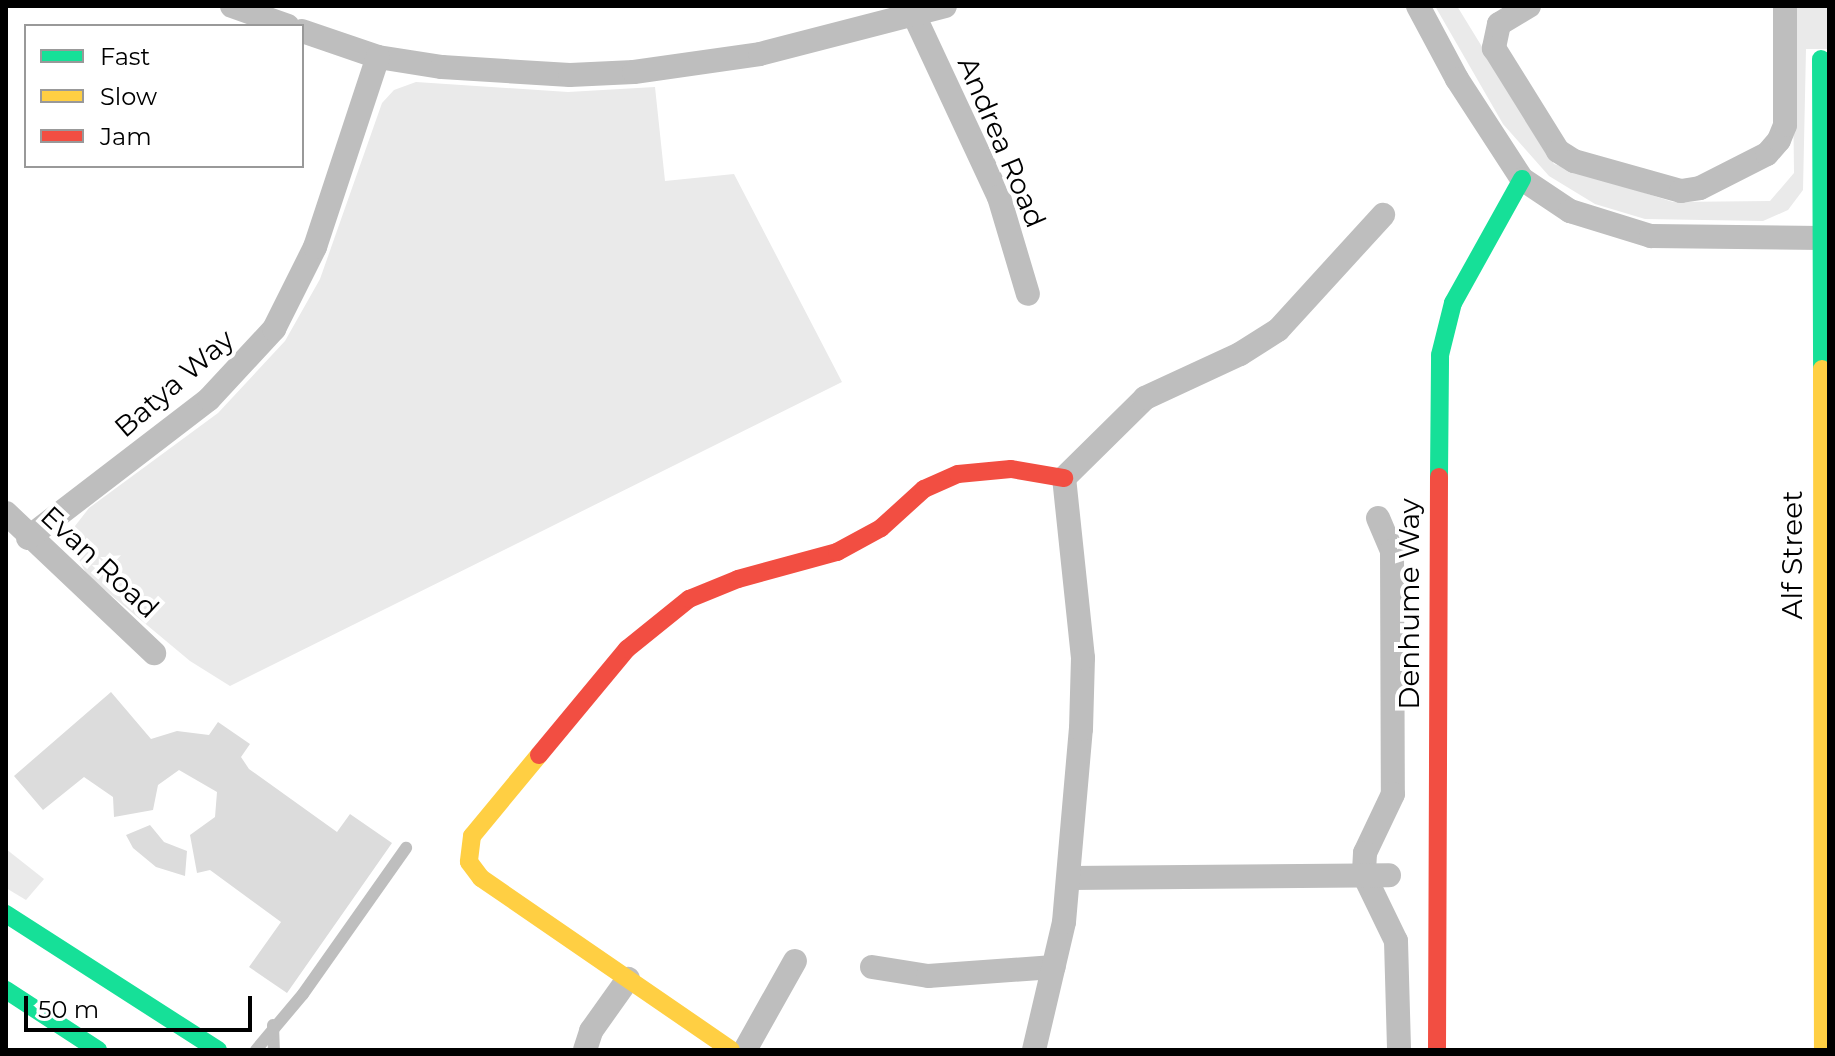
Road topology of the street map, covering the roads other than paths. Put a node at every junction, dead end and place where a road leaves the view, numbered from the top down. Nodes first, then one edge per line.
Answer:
1 (232, 6) edge
2 (945, 6) edge
3 (1418, 6) edge
4 (1529, 6) edge
5 (1785, 6) edge
6 (914, 15) junction
7 (282, 24) edge
8 (304, 32) edge
9 (378, 57) junction
10 (1821, 59) dead end
11 (1522, 179) junction
12 (1383, 215) dead end
13 (1825, 238) edge
14 (1028, 294) dead end
15 (1064, 478) junction
16 (6, 513) edge
17 (1378, 518) dead end
18 (28, 538) junction
19 (154, 653) dead end
20 (406, 848) dead end
21 (1364, 875) junction
22 (1389, 875) dead end
23 (1070, 878) junction
24 (6, 914) edge
25 (795, 961) dead end
26 (872, 967) dead end
27 (1054, 967) junction
28 (628, 979) junction
29 (6, 990) edge
30 (276, 1021) junction
31 (98, 1050) edge
32 (218, 1050) edge
33 (256, 1050) edge
34 (274, 1050) edge
35 (585, 1050) edge
36 (731, 1050) edge
37 (745, 1050) edge
38 (1034, 1050) edge
39 (1399, 1050) edge
40 (1437, 1050) edge
41 (1823, 1050) edge

1 - 7 street
2 - 6 street
3 - 11 street
4 - 5 street
6 - 9 street
6 - 14 street, Andrea Road
8 - 9 street
9 - 18 street, Batya Way
10 - 13 street, Alf Street
11 - 13 street
11 - 40 street, Denhume Way
12 - 15 street
13 - 41 street, Alf Street
15 - 23 street
15 - 28 street
16 - 18 street, Evan Road
17 - 21 street
18 - 19 street, Evan Road
20 - 30 lane
21 - 22 street
21 - 23 street
21 - 39 street
23 - 27 street
24 - 32 street
25 - 37 street
26 - 27 street
27 - 38 street
28 - 35 street
28 - 36 street
29 - 31 street
30 - 33 lane
30 - 34 lane

